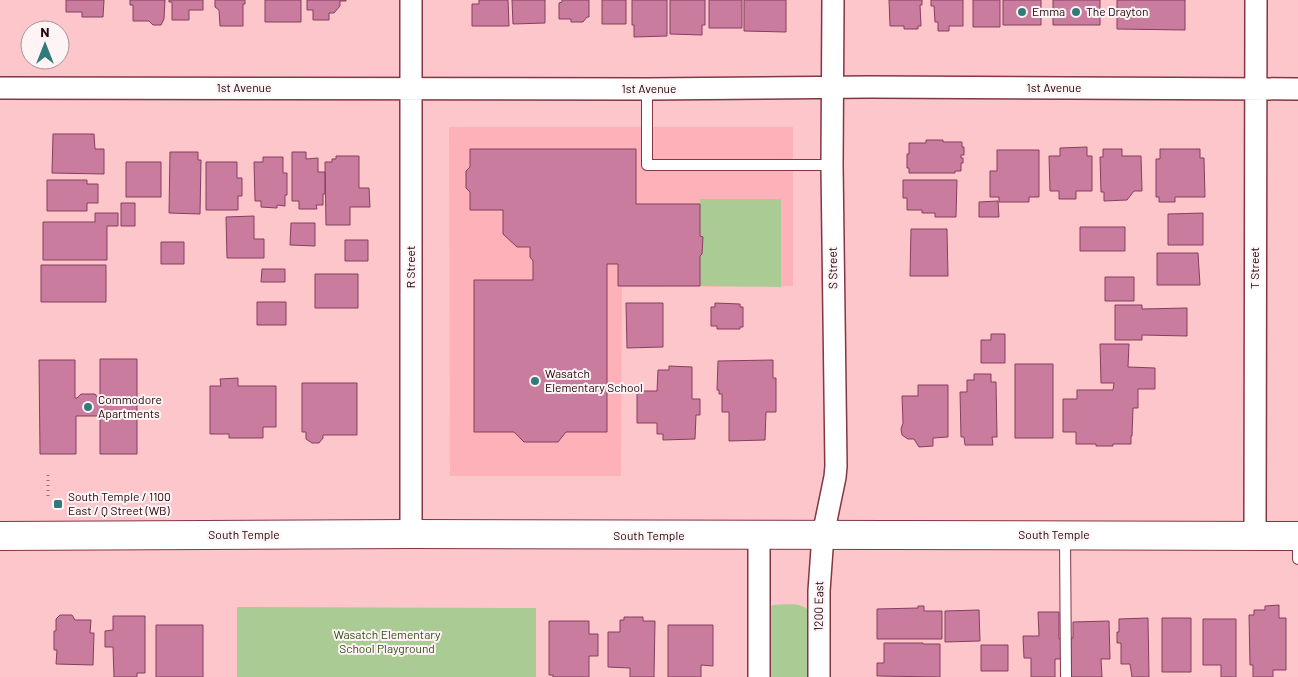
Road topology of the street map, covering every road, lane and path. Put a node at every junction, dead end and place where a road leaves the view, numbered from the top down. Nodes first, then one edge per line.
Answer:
1 (411, 0) edge
2 (833, 0) edge
3 (1256, 0) edge
4 (0, 88) edge
5 (411, 88) junction
6 (833, 88) junction
7 (647, 89) junction
8 (1298, 89) edge
9 (1255, 90) junction
10 (832, 165) junction
11 (48, 475) dead end
12 (48, 497) dead end
13 (411, 534) junction
14 (823, 535) junction
15 (1065, 535) junction
16 (0, 536) edge
17 (759, 536) junction
18 (1255, 536) junction
19 (1298, 536) edge
20 (1298, 559) edge
21 (759, 677) edge
22 (819, 677) edge
23 (1066, 677) edge

1 - 5 street, R Street
2 - 6 street, S Street
3 - 9 street, T Street
4 - 5 street, 1st Avenue
5 - 7 street, 1st Avenue
5 - 13 street, R Street
6 - 7 street, 1st Avenue
6 - 9 street, 1st Avenue
6 - 10 street, S Street
7 - 10 lane
8 - 9 street, 1st Avenue
9 - 18 street, T Street
10 - 14 street, S Street
11 - 12 path
13 - 16 main road, South Temple
13 - 17 main road, South Temple
14 - 15 main road, South Temple
14 - 17 main road, South Temple
14 - 22 street, 1200 East
15 - 18 main road, South Temple
15 - 23 lane
17 - 21 street
18 - 19 main road, South Temple
19 - 20 lane

